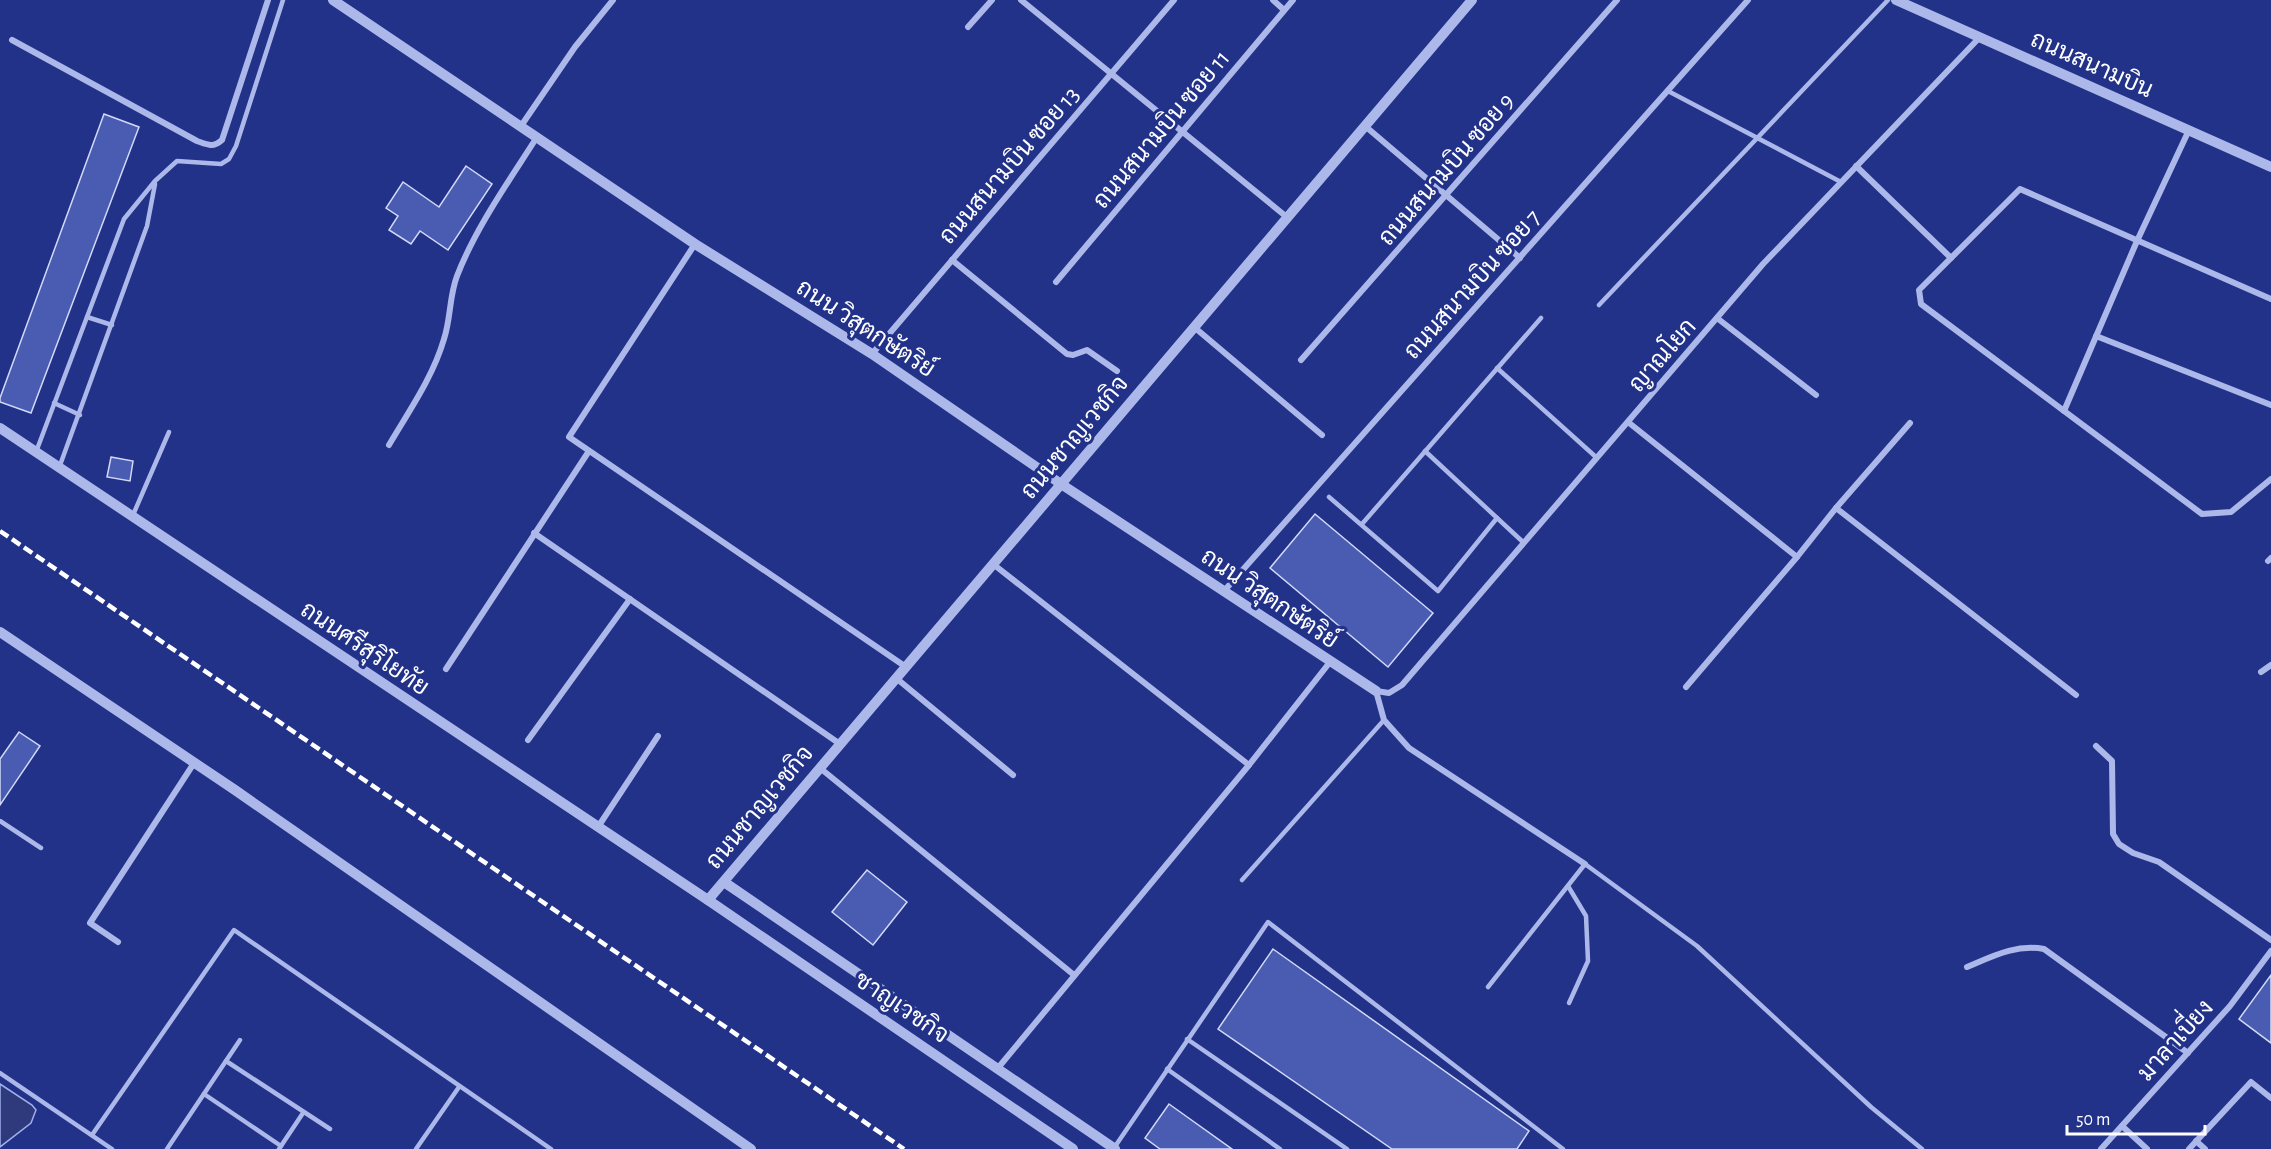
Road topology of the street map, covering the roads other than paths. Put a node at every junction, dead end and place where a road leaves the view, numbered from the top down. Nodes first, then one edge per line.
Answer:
1 (268, 0) edge
2 (283, 0) edge
3 (333, 0) edge
4 (613, 0) edge
5 (992, 0) edge
6 (1021, 0) edge
7 (1174, 0) edge
8 (1273, 0) edge
9 (1293, 0) edge
10 (1472, 0) edge
11 (1617, 0) edge
12 (1748, 0) edge
13 (1888, 0) edge
14 (1896, 0) edge
15 (1912, 3) edge
16 (1284, 10) junction
17 (968, 27) dead end
18 (1980, 37) junction
19 (12, 40) dead end
20 (1111, 74) junction
21 (1668, 91) junction
22 (521, 126) junction
23 (1365, 126) junction
24 (2189, 130) junction
25 (1182, 132) junction
26 (537, 136) junction
27 (1758, 138) junction
28 (1856, 166) junction
29 (2271, 167) edge
30 (155, 181) junction
31 (1841, 182) junction
32 (1447, 196) junction
33 (1288, 218) junction
34 (2137, 241) junction
35 (695, 244) junction
36 (1520, 258) junction
37 (1951, 258) junction
38 (952, 260) junction
39 (1056, 282) dead end
40 (2271, 299) edge
41 (1599, 305) dead end
42 (87, 316) junction
43 (1540, 318) dead end
44 (1717, 318) junction
45 (112, 325) junction
46 (1194, 327) junction
47 (2096, 336) junction
48 (872, 354) junction
49 (1301, 360) dead end
50 (1497, 368) junction
51 (1117, 371) dead end
52 (1816, 395) dead end
53 (54, 403) junction
54 (2271, 405) edge
55 (2064, 411) junction
56 (80, 415) junction
57 (1628, 422) junction
58 (1910, 423) dead end
59 (0, 428) edge
60 (169, 432) dead end
61 (1322, 435) dead end
62 (389, 445) dead end
63 (589, 451) junction
64 (36, 452) junction
65 (1425, 452) junction
66 (1597, 458) junction
67 (59, 468) junction
68 (2271, 479) edge
69 (1061, 484) junction
70 (1329, 497) dead end
71 (1836, 508) junction
72 (132, 517) junction
73 (1497, 518) junction
74 (1362, 524) junction
75 (534, 533) junction
76 (1524, 543) junction
77 (1797, 557) junction
78 (993, 564) junction
79 (1223, 592) junction
80 (630, 599) junction
81 (0, 632) edge
82 (1330, 662) junction
83 (2271, 664) edge
84 (906, 667) junction
85 (446, 669) dead end
86 (2261, 672) dead end
87 (896, 678) junction
88 (1686, 687) dead end
89 (1376, 691) junction
90 (2076, 695) dead end
91 (1384, 720) junction
92 (658, 736) dead end
93 (528, 740) dead end
94 (840, 744) junction
95 (2096, 746) dead end
96 (194, 763) junction
97 (1249, 765) junction
98 (820, 768) junction
99 (1013, 775) dead end
100 (0, 821) edge
101 (597, 827) junction
102 (42, 848) dead end
103 (1585, 864) junction
104 (1242, 880) dead end
105 (724, 882) junction
106 (1568, 886) junction
107 (708, 900) junction
108 (2271, 940) edge
109 (118, 942) dead end
110 (2271, 951) edge
111 (1967, 967) dead end
112 (1074, 975) junction
113 (1488, 987) dead end
114 (1569, 1003) dead end
115 (1187, 1039) junction
116 (240, 1040) dead end
117 (2188, 1053) junction
118 (226, 1060) junction
119 (998, 1068) junction
120 (1167, 1069) junction
121 (0, 1073) edge
122 (459, 1087) junction
123 (204, 1094) junction
124 (2271, 1098) edge
125 (303, 1113) junction
126 (2122, 1126) junction
127 (330, 1129) dead end
128 (92, 1135) junction
129 (2196, 1141) junction
130 (280, 1147) edge
131 (112, 1149) edge
132 (167, 1149) edge
133 (416, 1149) edge
134 (551, 1149) edge
135 (751, 1149) edge
136 (1073, 1149) edge
137 (1114, 1149) edge
138 (1280, 1149) edge
139 (1347, 1149) edge
140 (1563, 1149) edge
141 (1922, 1149) edge
142 (2101, 1149) edge
143 (2147, 1149) edge
144 (2189, 1149) edge
145 (2205, 1149) edge

1 - 19 street
2 - 30 lane
3 - 22 street, ถนน วิสุตกษัตริย์
4 - 22 street
5 - 17 street
6 - 20 street
7 - 20 street, ถนนสนามบิน ซอย 13
8 - 16 street
9 - 16 street, ถนนสนามบิน ซอย 11
10 - 23 street, ถนนชาญเวชกิจ
11 - 32 street, ถนนสนามบิน ซอย 9
12 - 21 street, ถนนสนามบิน ซอย 7
13 - 27 lane
14 - 15 street, ถนนสนามบิน
15 - 18 street, ถนนสนามบิน
16 - 25 street, ถนนสนามบิน ซอย 11
18 - 24 street, ถนนสนามบิน
18 - 28 street, ญาณโยก
20 - 25 street
20 - 38 street, ถนนสนามบิน ซอย 13
21 - 27 lane
21 - 36 street, ถนนสนามบิน ซอย 7
22 - 26 street, ถนน วิสุตกษัตริย์
23 - 32 street
23 - 33 street, ถนนชาญเวชกิจ
24 - 29 street, ถนนสนามบิน
24 - 34 street
25 - 33 street
25 - 39 street, ถนนสนามบิน ซอย 11
26 - 35 street, ถนน วิสุตกษัตริย์
26 - 62 street
27 - 31 lane
27 - 41 lane
28 - 31 street, ญาณโยก
28 - 37 street
30 - 42 lane
30 - 45 lane
31 - 44 street, ญาณโยก
32 - 36 street
32 - 49 street, ถนนสนามบิน ซอย 9
33 - 46 street, ถนนชาญเวชกิจ
34 - 37 street
34 - 40 street
34 - 47 street
35 - 48 street, ถนน วิสุตกษัตริย์
35 - 63 street
36 - 79 street, ถนนสนามบิน ซอย 7
37 - 55 street
38 - 48 street, ถนนสนามบิน ซอย 13
38 - 51 street
42 - 45 lane
42 - 53 lane
43 - 50 lane
44 - 52 street
44 - 57 street, ญาณโยก
45 - 56 lane
46 - 61 street
46 - 69 street, ถนนชาญเวชกิจ
47 - 54 street
47 - 55 street
48 - 69 street, ถนน วิสุตกษัตริย์
50 - 65 lane
50 - 66 lane
53 - 56 lane
53 - 64 lane
55 - 68 street
56 - 67 lane
57 - 66 street, ญาณโยก
57 - 77 street
58 - 71 street
59 - 64 street, ถนนศรีสุริโยทัย
60 - 72 lane
63 - 75 street
63 - 84 street
64 - 67 street, ถนนศรีสุริโยทัย
65 - 73 lane
65 - 74 lane
66 - 76 street, ญาณโยก
67 - 72 street, ถนนศรีสุริโยทัย
69 - 78 street, ถนนชาญเวชกิจ
69 - 79 street, ถนน วิสุตกษัตริย์
70 - 74 lane
71 - 77 street
71 - 90 street
72 - 101 street, ถนนศรีสุริโยทัย
73 - 74 lane
73 - 76 lane
75 - 80 street
75 - 85 street
76 - 89 street, ญาณโยก
77 - 88 street
78 - 84 street, ถนนชาญเวชกิจ
78 - 97 street
79 - 82 street, ถนน วิสุตกษัตริย์
80 - 93 street
80 - 94 street
81 - 96 street
82 - 89 street, ถนน วิสุตกษัตริย์
82 - 97 street
83 - 86 street
84 - 87 street, ถนนชาญเวชกิจ
87 - 94 street, ถนนชาญเวชกิจ
87 - 99 street
89 - 91 street
91 - 103 street
91 - 104 lane
92 - 101 street
94 - 98 street, ถนนชาญเวชกิจ
95 - 108 street
96 - 109 street
96 - 135 street
97 - 112 street
98 - 105 street, ถนนชาญเวชกิจ
98 - 112 street
100 - 102 lane
101 - 107 street, ถนนศรีสุริโยทัย
103 - 106 lane
103 - 141 lane
105 - 107 street, ถนนชาญเวชกิจ
105 - 119 street
106 - 113 lane
106 - 114 lane
107 - 136 street, ชาญเวชกิจ
110 - 117 street, มาลาเบี่ยง
111 - 117 street
112 - 119 street
115 - 120 lane
115 - 139 lane
115 - 140 lane
116 - 118 lane
117 - 126 street, มาลาเบี่ยง
118 - 123 lane
118 - 125 lane
119 - 137 street
120 - 137 lane
120 - 138 lane
121 - 128 lane
122 - 128 lane
122 - 133 lane
122 - 134 lane
123 - 130 lane
123 - 132 lane
124 - 129 street
125 - 127 lane
125 - 130 lane
126 - 142 street, มาลาเบี่ยง
126 - 143 street
128 - 131 lane
129 - 144 street
129 - 145 street

